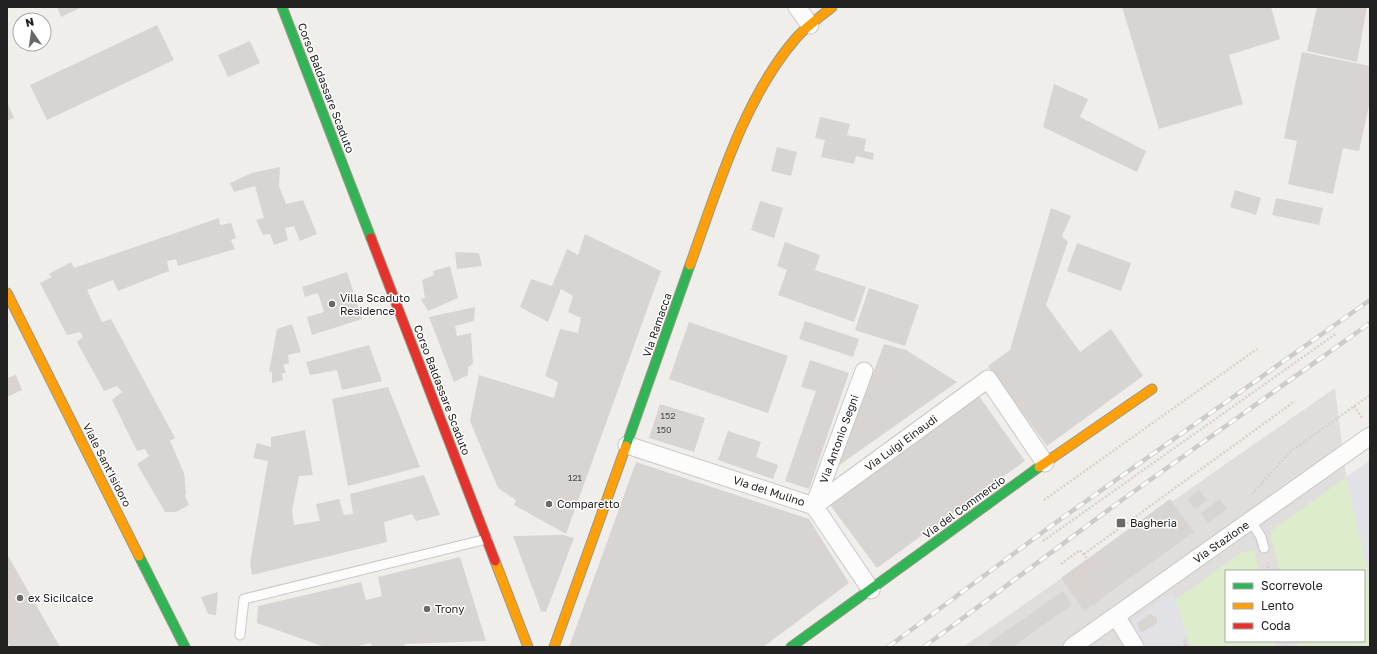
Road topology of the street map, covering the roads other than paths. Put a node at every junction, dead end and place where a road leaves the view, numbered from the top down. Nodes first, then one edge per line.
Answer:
1 (282, 7) edge
2 (797, 7) edge
3 (832, 7) edge
4 (810, 25) junction
5 (7, 293) edge
6 (864, 371) dead end
7 (1152, 389) dead end
8 (1370, 436) edge
9 (627, 445) junction
10 (1045, 463) junction
11 (814, 506) junction
12 (1251, 521) junction
13 (487, 539) junction
14 (1264, 548) dead end
15 (871, 590) junction
16 (1116, 616) junction
17 (240, 635) dead end
18 (185, 647) edge
19 (528, 647) edge
20 (554, 647) edge
21 (791, 647) edge
22 (1072, 647) edge
23 (1135, 647) edge

1 - 13 street, Corso Baldassare Scaduto
2 - 4 street
3 - 4 street, Via Ramacca
4 - 9 street, Via Ramacca
5 - 18 street, Viale Sant'Isidoro
6 - 11 street, Via Antonio Segni
7 - 10 street, Via del Commercio
8 - 12 street, Via Stazione
9 - 11 street, Via del Mulino
9 - 20 street, Via Ramacca
10 - 11 street, Via Luigi Einaudi
10 - 15 street, Via del Commercio
11 - 15 street, Via del Mulino
12 - 14 lane
12 - 16 street, Via Stazione
13 - 17 lane
13 - 19 street, Corso Baldassare Scaduto
15 - 21 street, Via del Commercio
16 - 22 street, Via Stazione
16 - 23 street

